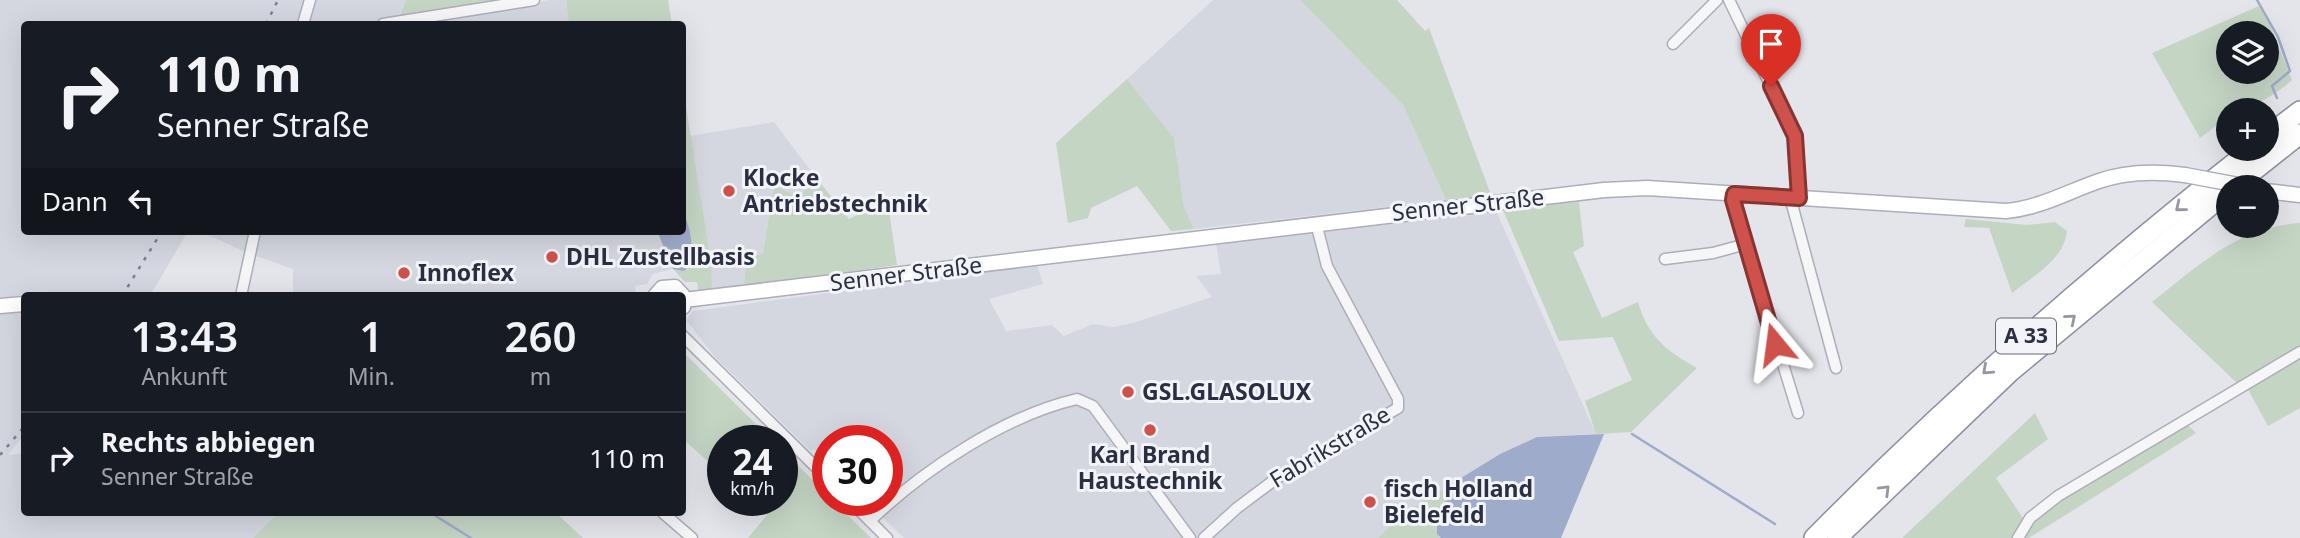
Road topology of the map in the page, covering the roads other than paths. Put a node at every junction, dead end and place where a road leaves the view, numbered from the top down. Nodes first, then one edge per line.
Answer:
1 (310, 0) edge
2 (534, 0) edge
3 (1717, 0) edge
4 (1729, 0) edge
5 (304, 21) edge
6 (402, 21) edge
7 (1673, 44) dead end
8 (2300, 111) edge
9 (2279, 127) edge
10 (2300, 134) edge
11 (2238, 161) edge
12 (2248, 175) edge
13 (2216, 181) edge
14 (2279, 192) edge
15 (1734, 194) junction
16 (2300, 195) edge
17 (1794, 198) junction
18 (2216, 201) edge
19 (1316, 223) junction
20 (254, 235) edge
21 (1746, 244) junction
22 (1665, 259) dead end
23 (242, 292) edge
24 (658, 292) edge
25 (681, 292) edge
26 (21, 304) edge
27 (686, 304) edge
28 (0, 306) edge
29 (686, 339) edge
30 (2300, 352) edge
31 (1836, 368) dead end
32 (1798, 413) dead end
33 (812, 463) edge
34 (666, 516) edge
35 (865, 516) edge
36 (870, 521) junction
37 (692, 538) edge
38 (887, 538) edge
39 (1190, 538) edge
40 (1204, 538) edge
41 (1814, 538) edge
42 (1837, 538) edge
43 (2018, 538) edge

1 - 5 street
2 - 6 street
3 - 7 street
4 - 17 street
8 - 9 highway
10 - 12 highway
11 -> 41 highway, A 33
13 - 17 street, Senner Straße, bridge
14 - 16 street
15 - 17 street, Senner Straße
15 - 19 street, Senner Straße
15 - 21 street
17 - 31 street
42 -> 18 highway, A 33
19 - 27 street, Senner Straße
19 - 40 street, Fabrikstraße
20 - 23 street
21 - 22 street
21 - 32 street
24 - 25 street
26 - 28 street
29 - 33 street
30 - 43 street
34 - 37 street
35 - 36 street
36 - 38 street
36 - 39 street

